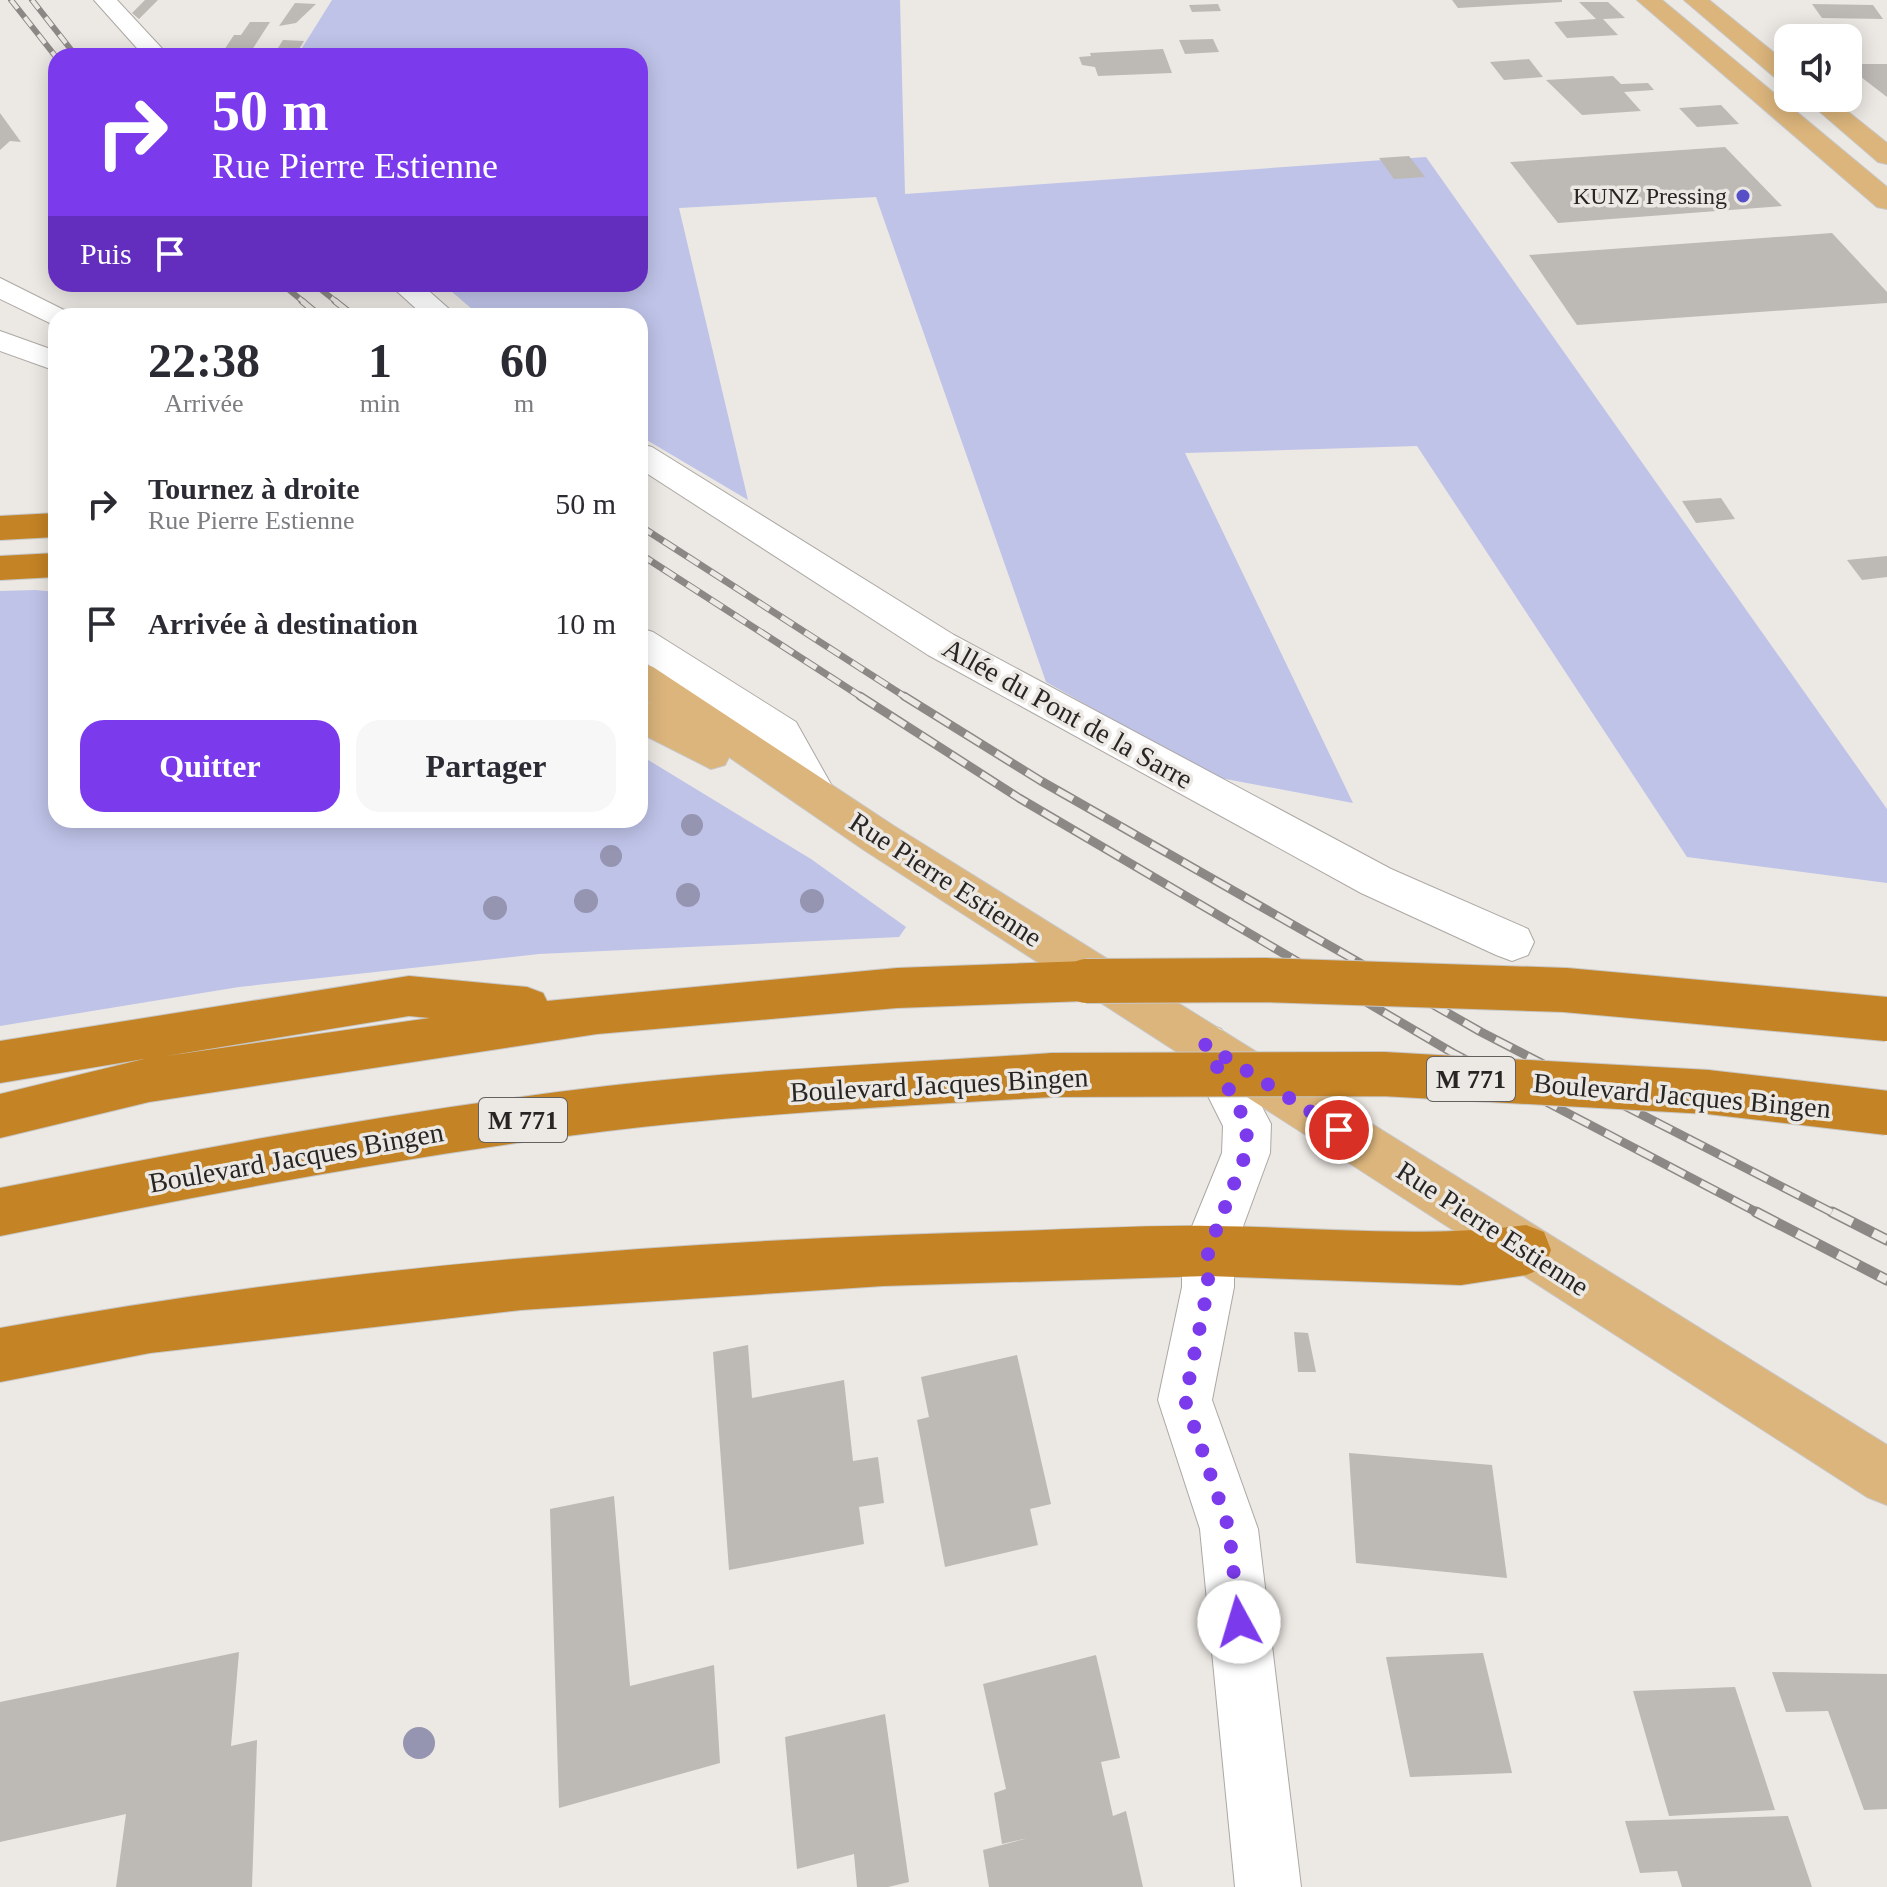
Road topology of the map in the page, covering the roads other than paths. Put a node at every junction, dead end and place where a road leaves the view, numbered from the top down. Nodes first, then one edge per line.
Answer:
1 (105, 0) edge
2 (1648, 0) edge
3 (1695, 0) edge
4 (150, 48) edge
5 (1774, 65) edge
6 (1833, 112) edge
7 (1887, 156) edge
8 (1887, 201) edge
9 (0, 287) edge
10 (413, 292) edge
11 (432, 308) edge
12 (48, 313) edge
13 (48, 317) edge
14 (0, 339) edge
15 (48, 359) edge
16 (648, 459) edge
17 (48, 525) edge
18 (0, 528) edge
19 (48, 565) edge
20 (0, 568) edge
21 (648, 646) edge
22 (648, 682) edge
23 (648, 719) edge
24 (817, 795) junction
25 (1512, 942) dead end
26 (597, 1014) junction
27 (1887, 1019) edge
28 (1205, 1044) junction
29 (0, 1062) edge
30 (1887, 1113) edge
31 (0, 1116) edge
32 (0, 1212) edge
33 (1526, 1250) junction
34 (1208, 1251) junction
35 (0, 1355) edge
36 (1887, 1477) edge
37 (1268, 1887) edge

1 - 4 street
2 - 8 main road
3 - 5 main road
6 - 7 main road
9 - 12 street
10 - 11 street
13 - 14 street
14 - 15 street
16 - 25 street, Allée du Pont de la Sarre
17 - 18 highway
19 - 20 highway
21 - 24 street, Rue Pierre Estienne
22 - 24 main road, Rue Pierre Estienne
23 - 24 main road, Rue Pierre Estienne
24 - 28 main road, Rue Pierre Estienne
26 - 27 highway, bridge
26 - 29 highway
26 - 31 highway
28 - 33 main road, Rue Pierre Estienne
28 - 34 street
30 - 32 highway, Boulevard Jacques Bingen / M 771, bridge
33 - 34 highway
33 - 36 main road, Rue Pierre Estienne
34 - 35 highway
34 - 37 street

